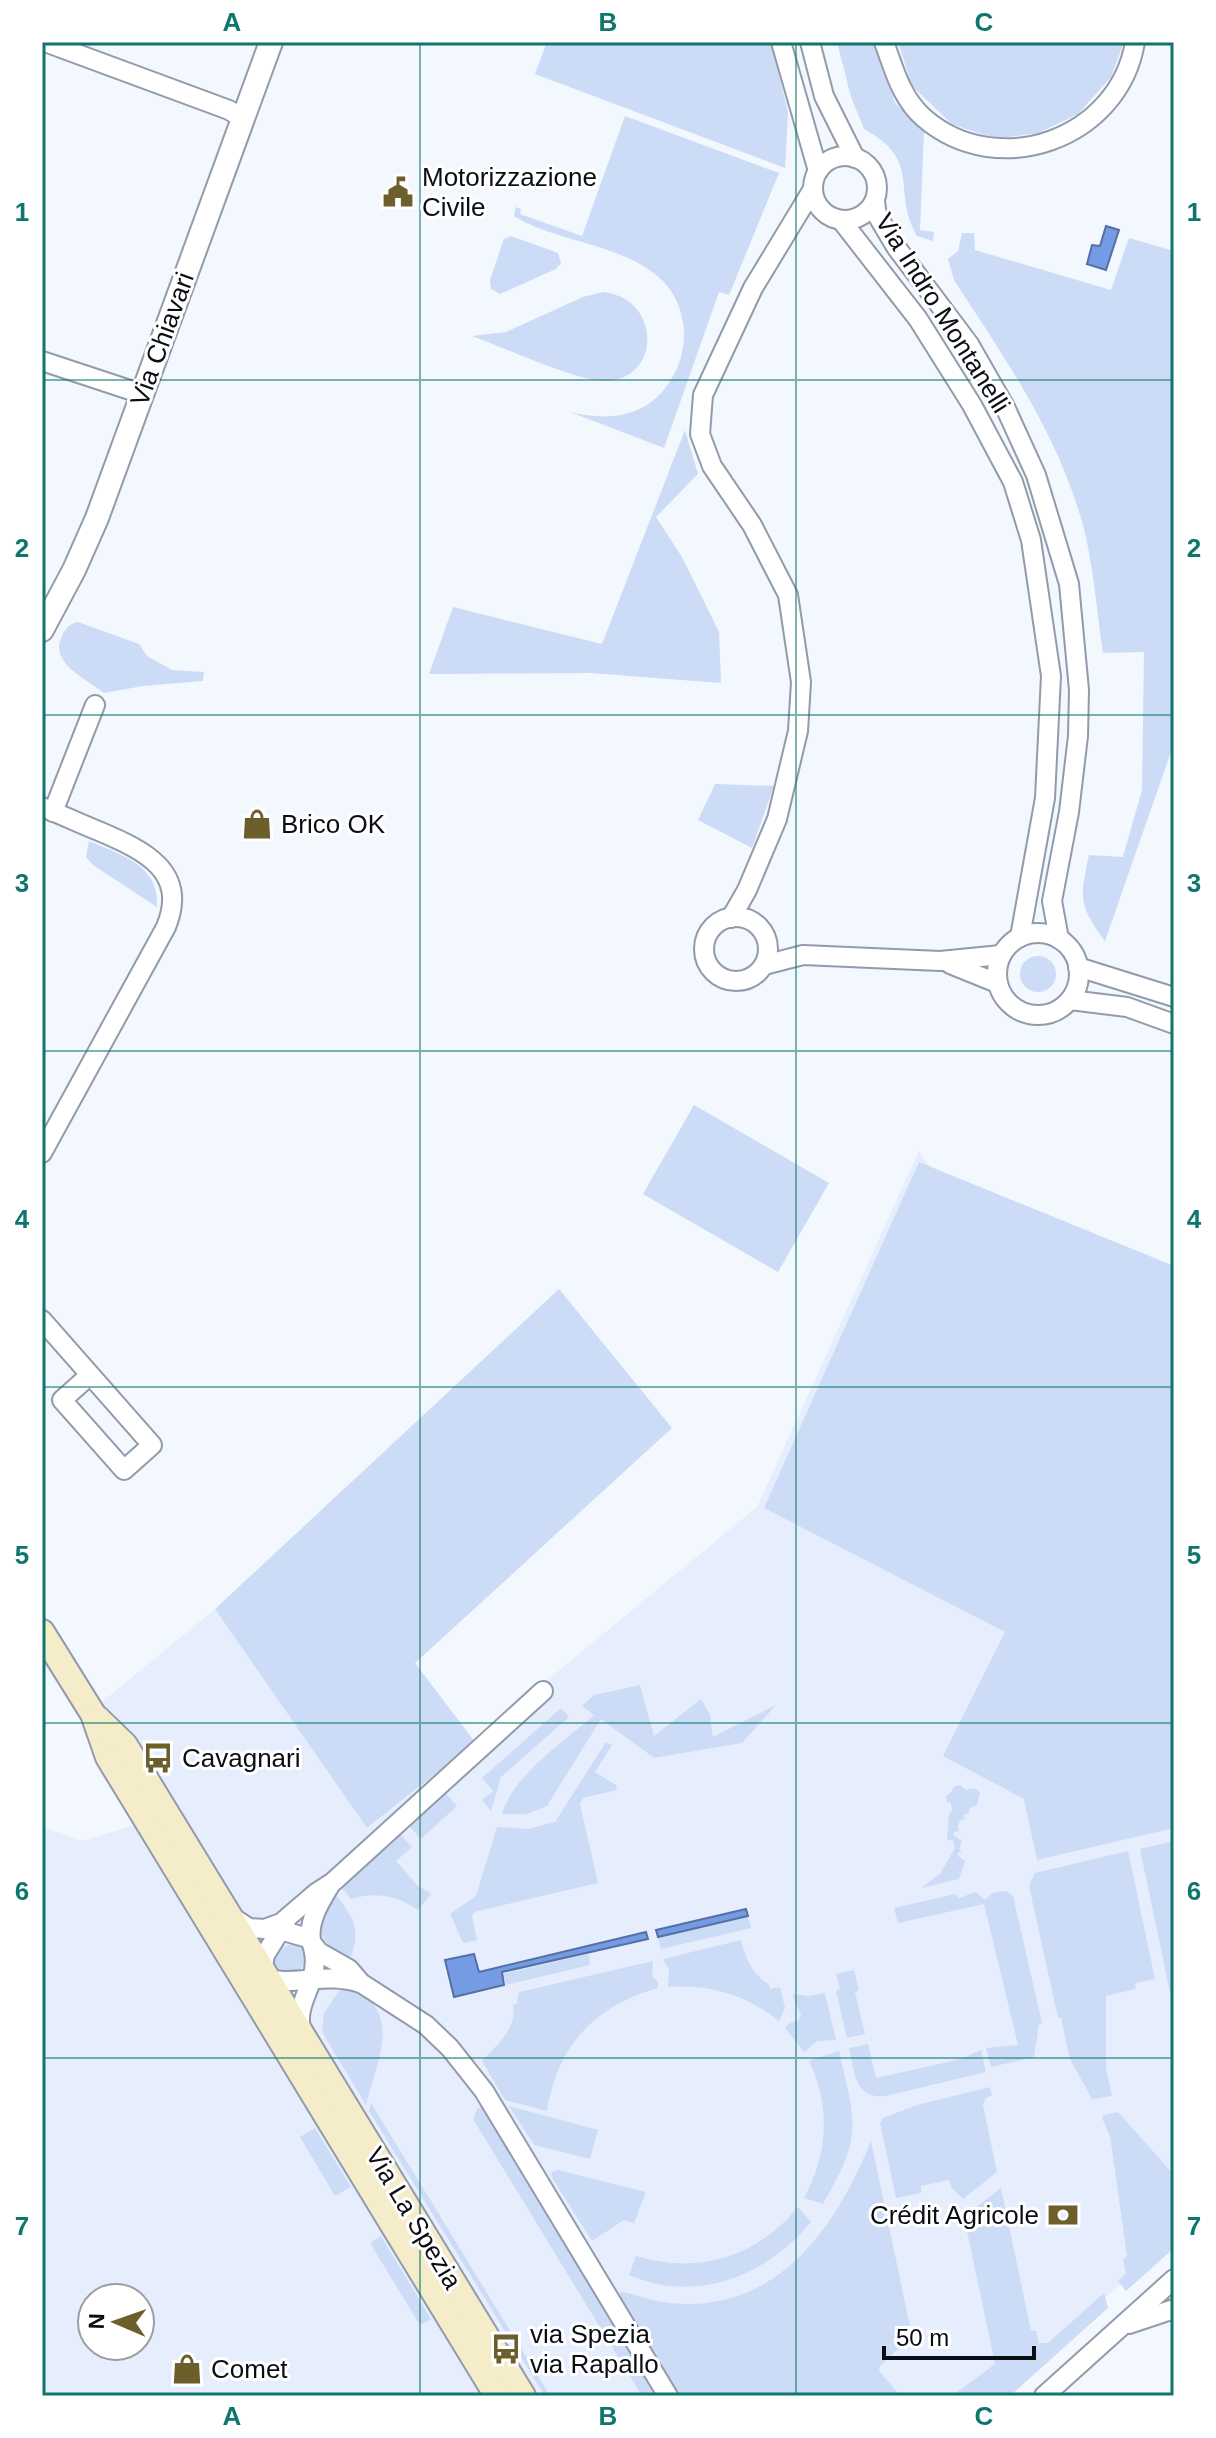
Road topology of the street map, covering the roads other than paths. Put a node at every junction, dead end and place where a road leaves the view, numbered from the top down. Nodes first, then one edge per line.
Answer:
1 (45, 42) edge
2 (271, 42) edge
3 (781, 42) edge
4 (810, 42) edge
5 (884, 42) edge
6 (1135, 42) edge
7 (242, 118) junction
8 (855, 158) junction
9 (816, 180) junction
10 (875, 202) junction
11 (841, 220) junction
12 (42, 361) edge
13 (142, 394) junction
14 (42, 630) edge
15 (95, 705) dead end
16 (48, 810) edge
17 (731, 918) junction
18 (1020, 937) junction
19 (1059, 939) junction
20 (766, 940) junction
21 (800, 955) junction
22 (1001, 955) junction
23 (940, 961) junction
24 (764, 965) junction
25 (1078, 967) junction
26 (997, 983) junction
27 (1174, 997) edge
28 (1070, 1000) junction
29 (1174, 1024) edge
30 (42, 1153) edge
31 (42, 1320) edge
32 (90, 1375) junction
33 (42, 1632) edge
34 (543, 1691) dead end
35 (333, 1882) junction
36 (218, 1917) junction
37 (271, 1934) junction
38 (310, 1946) junction
39 (264, 1976) junction
40 (348, 1977) junction
41 (305, 1984) junction
42 (299, 2050) junction
43 (1174, 2279) edge
44 (1174, 2309) edge
45 (1122, 2326) junction
46 (475, 2345) junction
47 (1052, 2394) edge
48 (497, 2396) edge
49 (523, 2396) edge
50 (668, 2396) edge

1 - 7 street
2 - 7 street, Via Chiavari
3 - 9 street
4 - 8 street
5 - 6 street
7 - 13 street, Via Chiavari
8 - 9 street
8 - 10 street
9 - 11 street
9 - 17 street
10 - 11 street
10 - 19 street, Via Indro Montanelli
11 - 18 street, Via Indro Montanelli
12 - 13 street
13 - 14 street, Via Chiavari
15 - 16 street
16 - 30 street
17 - 20 street
17 - 24 street
18 - 19 street
18 - 22 street
19 - 25 street
20 - 21 street
20 - 24 street
21 - 23 street
21 - 24 street
22 - 23 street
22 - 26 street
23 - 26 street
25 - 27 street
25 - 28 street
26 - 28 street
28 - 29 street
31 - 32 street
32 - 32 street
33 - 36 main road, Via La Spezia
34 - 35 street
35 - 37 street
35 - 38 street, Via La Spezia
36 - 37 street
36 - 39 main road, Via La Spezia
36 - 42 main road, Via La Spezia
37 - 38 street
37 - 39 street
38 - 40 street
38 - 41 street, Via La Spezia
39 - 41 street
39 - 42 main road, Via La Spezia
40 - 41 street
40 - 50 street
41 - 42 street, Via La Spezia
42 - 46 main road, Via La Spezia
42 - 46 main road, Via La Spezia
43 - 45 street
44 - 45 street
45 - 47 street
46 - 48 main road, Via La Spezia
46 - 49 main road, Via La Spezia

